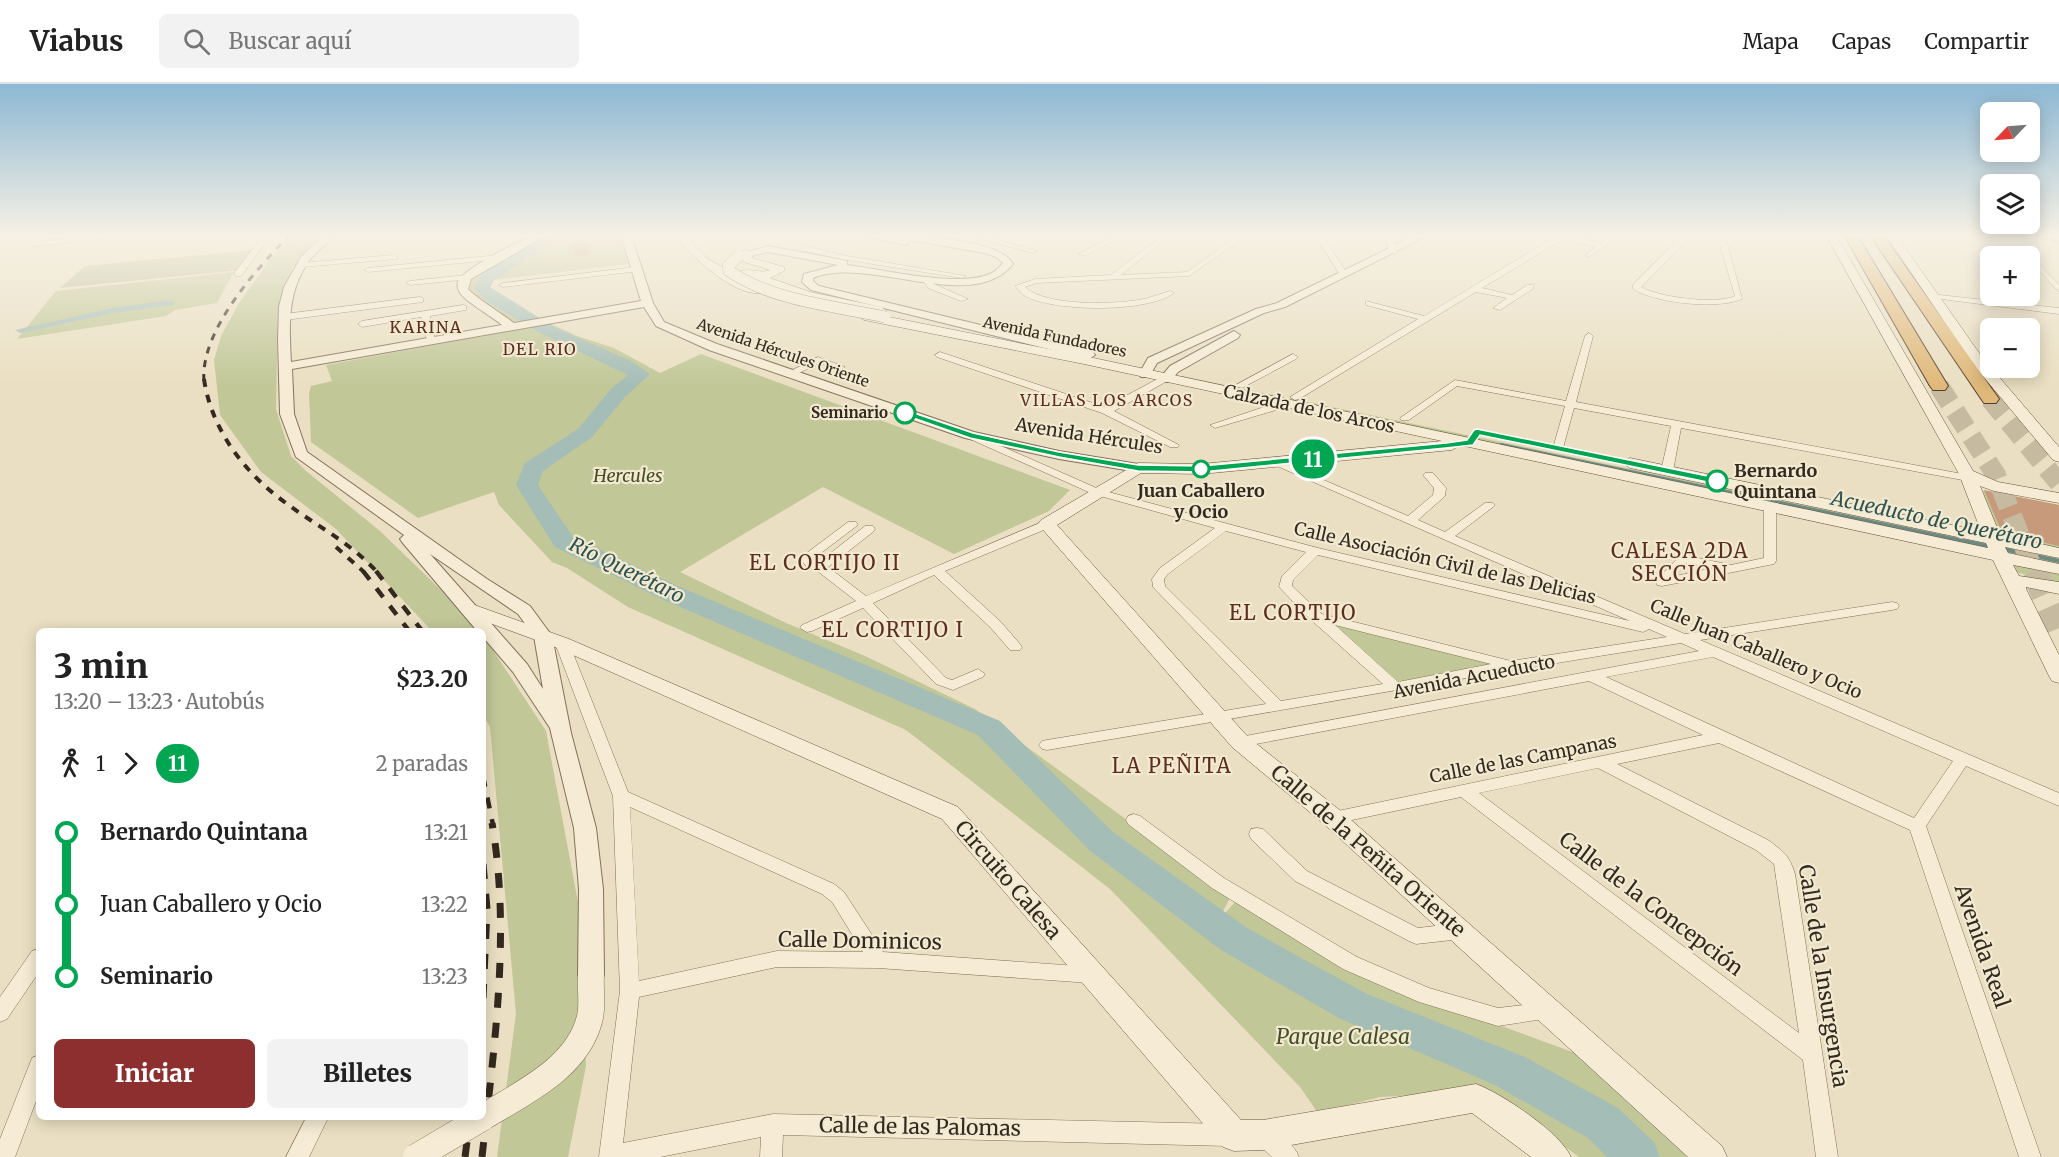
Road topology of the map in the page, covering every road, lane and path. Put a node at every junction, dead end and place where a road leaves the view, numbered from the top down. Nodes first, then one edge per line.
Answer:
1 (290, 285) edge
2 (463, 285) edge
3 (641, 285) edge
4 (747, 285) edge
5 (757, 285) edge
6 (778, 285) edge
7 (811, 285) edge
8 (930, 285) edge
9 (1022, 285) edge
10 (1320, 285) edge
11 (1482, 285) edge
12 (1638, 285) edge
13 (1736, 285) edge
14 (1860, 285) edge
15 (1878, 285) edge
16 (1910, 285) edge
17 (1915, 285) edge
18 (1925, 285) edge
19 (1530, 287) dead end
20 (1475, 289) junction
21 (1170, 293) dead end
22 (1933, 296) junction
23 (1512, 297) junction
24 (964, 299) dead end
25 (421, 303) junction
26 (647, 303) junction
27 (1369, 303) dead end
28 (1281, 305) junction
29 (463, 308) dead end
30 (1497, 308) dead end
31 (2059, 311) edge
32 (285, 317) junction
33 (1427, 319) junction
34 (362, 324) dead end
35 (514, 325) junction
36 (922, 326) junction
37 (1589, 336) dead end
38 (431, 340) junction
39 (1970, 350) junction
40 (940, 355) dead end
41 (1089, 355) junction
42 (1293, 357) dead end
43 (840, 367) dead end
44 (284, 368) junction
45 (790, 374) junction
46 (1158, 374) junction
47 (1939, 386) tunnel mouth
48 (1234, 388) junction
49 (1143, 390) junction
50 (1295, 397) junction
51 (1990, 399) tunnel mouth
52 (1271, 401) junction
53 (1569, 404) junction
54 (1106, 411) junction
55 (1405, 418) junction
56 (1677, 423) junction
57 (1215, 425) dead end
58 (954, 429) joint
59 (970, 435) junction
60 (1473, 437) junction
61 (1174, 445) dead end
62 (1558, 448) junction
63 (2059, 457) edge
64 (1275, 463) junction
65 (1138, 468) junction
66 (1667, 471) junction
67 (1429, 475) dead end
68 (1967, 476) junction
69 (1695, 484) junction
70 (1097, 492) junction
71 (2059, 498) edge
72 (1489, 505) dead end
73 (1770, 507) junction
74 (390, 518) junction
75 (1409, 521) junction
76 (1047, 524) junction
77 (852, 525) dead end
78 (1223, 527) junction
79 (869, 529) dead end
80 (1446, 537) junction
81 (1997, 547) junction
82 (1314, 551) junction
83 (2059, 552) edge
84 (820, 567) junction
85 (1735, 568) dead end
86 (2059, 569) edge
87 (936, 570) junction
88 (481, 583) junction
89 (2059, 588) edge
90 (2016, 592) junction
91 (455, 593) junction
92 (865, 602) junction
93 (1892, 606) dead end
94 (469, 609) junction
95 (1315, 616) junction
96 (485, 628) edge
97 (807, 628) dead end
98 (486, 629) edge
99 (1680, 637) junction
100 (552, 639) junction
101 (1015, 647) dead end
102 (1715, 652) junction
103 (1512, 665) junction
104 (978, 674) dead end
105 (1589, 675) junction
106 (2059, 676) edge
107 (1395, 687) junction
108 (1278, 707) junction
109 (1217, 717) junction
110 (561, 733) junction
111 (1720, 737) junction
112 (1240, 742) junction
113 (1047, 745) dead end
114 (1963, 758) junction
115 (1603, 764) junction
116 (1464, 790) junction
117 (621, 796) junction
118 (2058, 799) edge
119 (1333, 818) junction
120 (1134, 820) dead end
121 (1917, 826) junction
122 (1257, 834) dead end
123 (1461, 931) junction
124 (878, 960) junction
125 (36, 961) edge
126 (1091, 975) junction
127 (630, 991) junction
128 (1550, 1011) junction
129 (0, 1013) edge
130 (1811, 1054) junction
131 (36, 1073) edge
132 (486, 1115) edge
133 (316, 1120) edge
134 (478, 1120) edge
135 (773, 1124) junction
136 (1248, 1135) junction
137 (4, 1157) edge
138 (297, 1157) edge
139 (416, 1157) edge
140 (610, 1157) edge
141 (771, 1157) edge
142 (1288, 1157) edge
143 (1555, 1157) edge
144 (1711, 1157) edge
145 (1827, 1157) edge
146 (2030, 1157) edge

1 - 32 street
2 - 35 street
3 - 26 street, Avenida Hércules Oriente
4 - 36 main road, Avenida Fundadores
5 - 36 street, bridge
6 - 41 main road, Avenida Fundadores
7 - 41 street
8 - 24 street
9 - 21 street
10 - 28 street
11 - 20 street
12 - 13 street
14 - 68 main road
15 - 47 highway
16 - 51 highway
17 - 39 highway
18 - 22 main road
19 - 23 street
20 - 23 street
20 - 33 street
22 - 31 street
22 - 39 main road
23 - 30 street
25 - 29 street
25 - 32 street
25 - 34 street
25 - 38 street
26 - 35 street
26 - 45 street, Avenida Hércules Oriente
27 - 33 street
28 - 46 street
28 - 46 street
32 - 44 street
33 - 50 street
35 - 38 street
36 - 46 main road, Avenida Fundadores
37 - 53 street
38 - 44 street
39 - 63 main road
40 - 54 street
41 - 46 main road, Avenida Fundadores
42 - 48 street
43 - 45 street
44 - 74 street
45 - 58 street, Avenida Hércules Oriente
46 - 48 main road, Calzada de los Arcos
46 - 49 street
46 - 49 street
48 - 50 main road, Calzada de los Arcos
48 - 52 main road, Calzada de los Arcos
49 - 54 street
50 - 55 main road, Calzada de los Arcos
52 - 57 street
52 - 60 main road, Calzada de los Arcos
53 - 55 street
53 - 56 street
53 - 62 street
54 - 61 street
55 - 60 main road, Calzada de los Arcos
56 - 66 street
56 - 68 street
58 - 59 street, Avenida Hércules
59 - 65 street, Avenida Hércules
59 - 70 street, Calle Asociación Civil de las Delicias
60 - 62 main road, Calzada de los Arcos
60 - 64 main road, Avenida Hércules
60 - 69 main road, Calzada de los Arcos
62 - 66 main road, Calzada de los Arcos
64 - 65 main road, Avenida Hércules
64 - 75 street, Calle Juan Caballero y Ocio
65 - 70 main road
66 - 69 main road, Calzada de los Arcos
67 - 75 street
68 - 71 main road
68 - 81 main road
69 - 73 main road, Calzada de los Arcos
69 - 81 main road, Calzada de los Arcos
70 - 76 main road
70 - 78 street, Calle Asociación Civil de las Delicias
72 - 80 street
73 - 81 main road, Calzada de los Arcos
73 - 85 street
74 - 88 street
74 - 91 street
75 - 80 street, Calle Juan Caballero y Ocio
76 - 87 street
76 - 109 main road, Calle de la Peñita Oriente
77 - 84 street
78 - 82 street, Calle Asociación Civil de las Delicias
78 - 108 street
79 - 84 street
80 - 99 street, Calle Juan Caballero y Ocio
81 - 83 main road, Calzada de los Arcos
81 - 86 main road, Calzada de los Arcos
81 - 90 main road
82 - 95 street
82 - 99 street, Calle Asociación Civil de las Delicias
84 - 92 street
87 - 92 street
87 - 101 street
88 - 91 street
88 - 100 street
89 - 90 main road
90 - 106 main road
91 - 94 street
92 - 97 street
92 - 104 street
93 - 99 street, Avenida Acueducto
94 - 96 street
94 - 100 main road, Circuito Calesa
95 - 103 street
95 - 107 street
98 - 110 street
99 - 102 street, Calle Juan Caballero y Ocio
99 - 103 street, Avenida Acueducto
100 - 110 street
100 - 117 street
100 - 126 main road, Circuito Calesa
102 - 105 street, Avenida Acueducto
102 - 114 street, Calle Juan Caballero y Ocio
103 - 107 street, Avenida Acueducto
105 - 111 street
105 - 112 street, Avenida Acueducto
107 - 108 street, Avenida Acueducto
108 - 109 street, Avenida Acueducto
109 - 112 main road, Calle de la Peñita Oriente
109 - 113 street, Avenida Acueducto
110 - 132 street, bridge
111 - 115 street, Calle de las Campanas
111 - 121 street
112 - 119 main road, Calle de la Peñita Oriente
114 - 118 street, Calle Juan Caballero y Ocio
114 - 121 street
115 - 116 street, Calle de las Campanas
115 - 130 street, Calle de la Insurgencia
116 - 119 street, Calle de las Campanas
116 - 130 street, Calle de la Concepción
117 - 124 street
117 - 127 street
119 - 123 main road, Calle de la Peñita Oriente
120 - 128 street
121 - 146 street, Avenida Real
122 - 123 street
123 - 128 main road, Calle de la Peñita Oriente
124 - 126 street, Calle Dominicos
124 - 127 street, Calle Dominicos
125 - 129 street
126 - 136 main road, Circuito Calesa
127 - 140 street
128 - 144 main road, Calle de la Peñita Oriente
130 - 145 street, Calle de la Insurgencia
131 - 137 street
133 - 138 street
134 - 139 street, bridge
135 - 136 street, Calle de las Palomas
135 - 140 street, Calle de las Palomas
135 - 141 street
136 - 142 street, Circuito Calesa
136 - 143 main road, Calle de las Palomas

